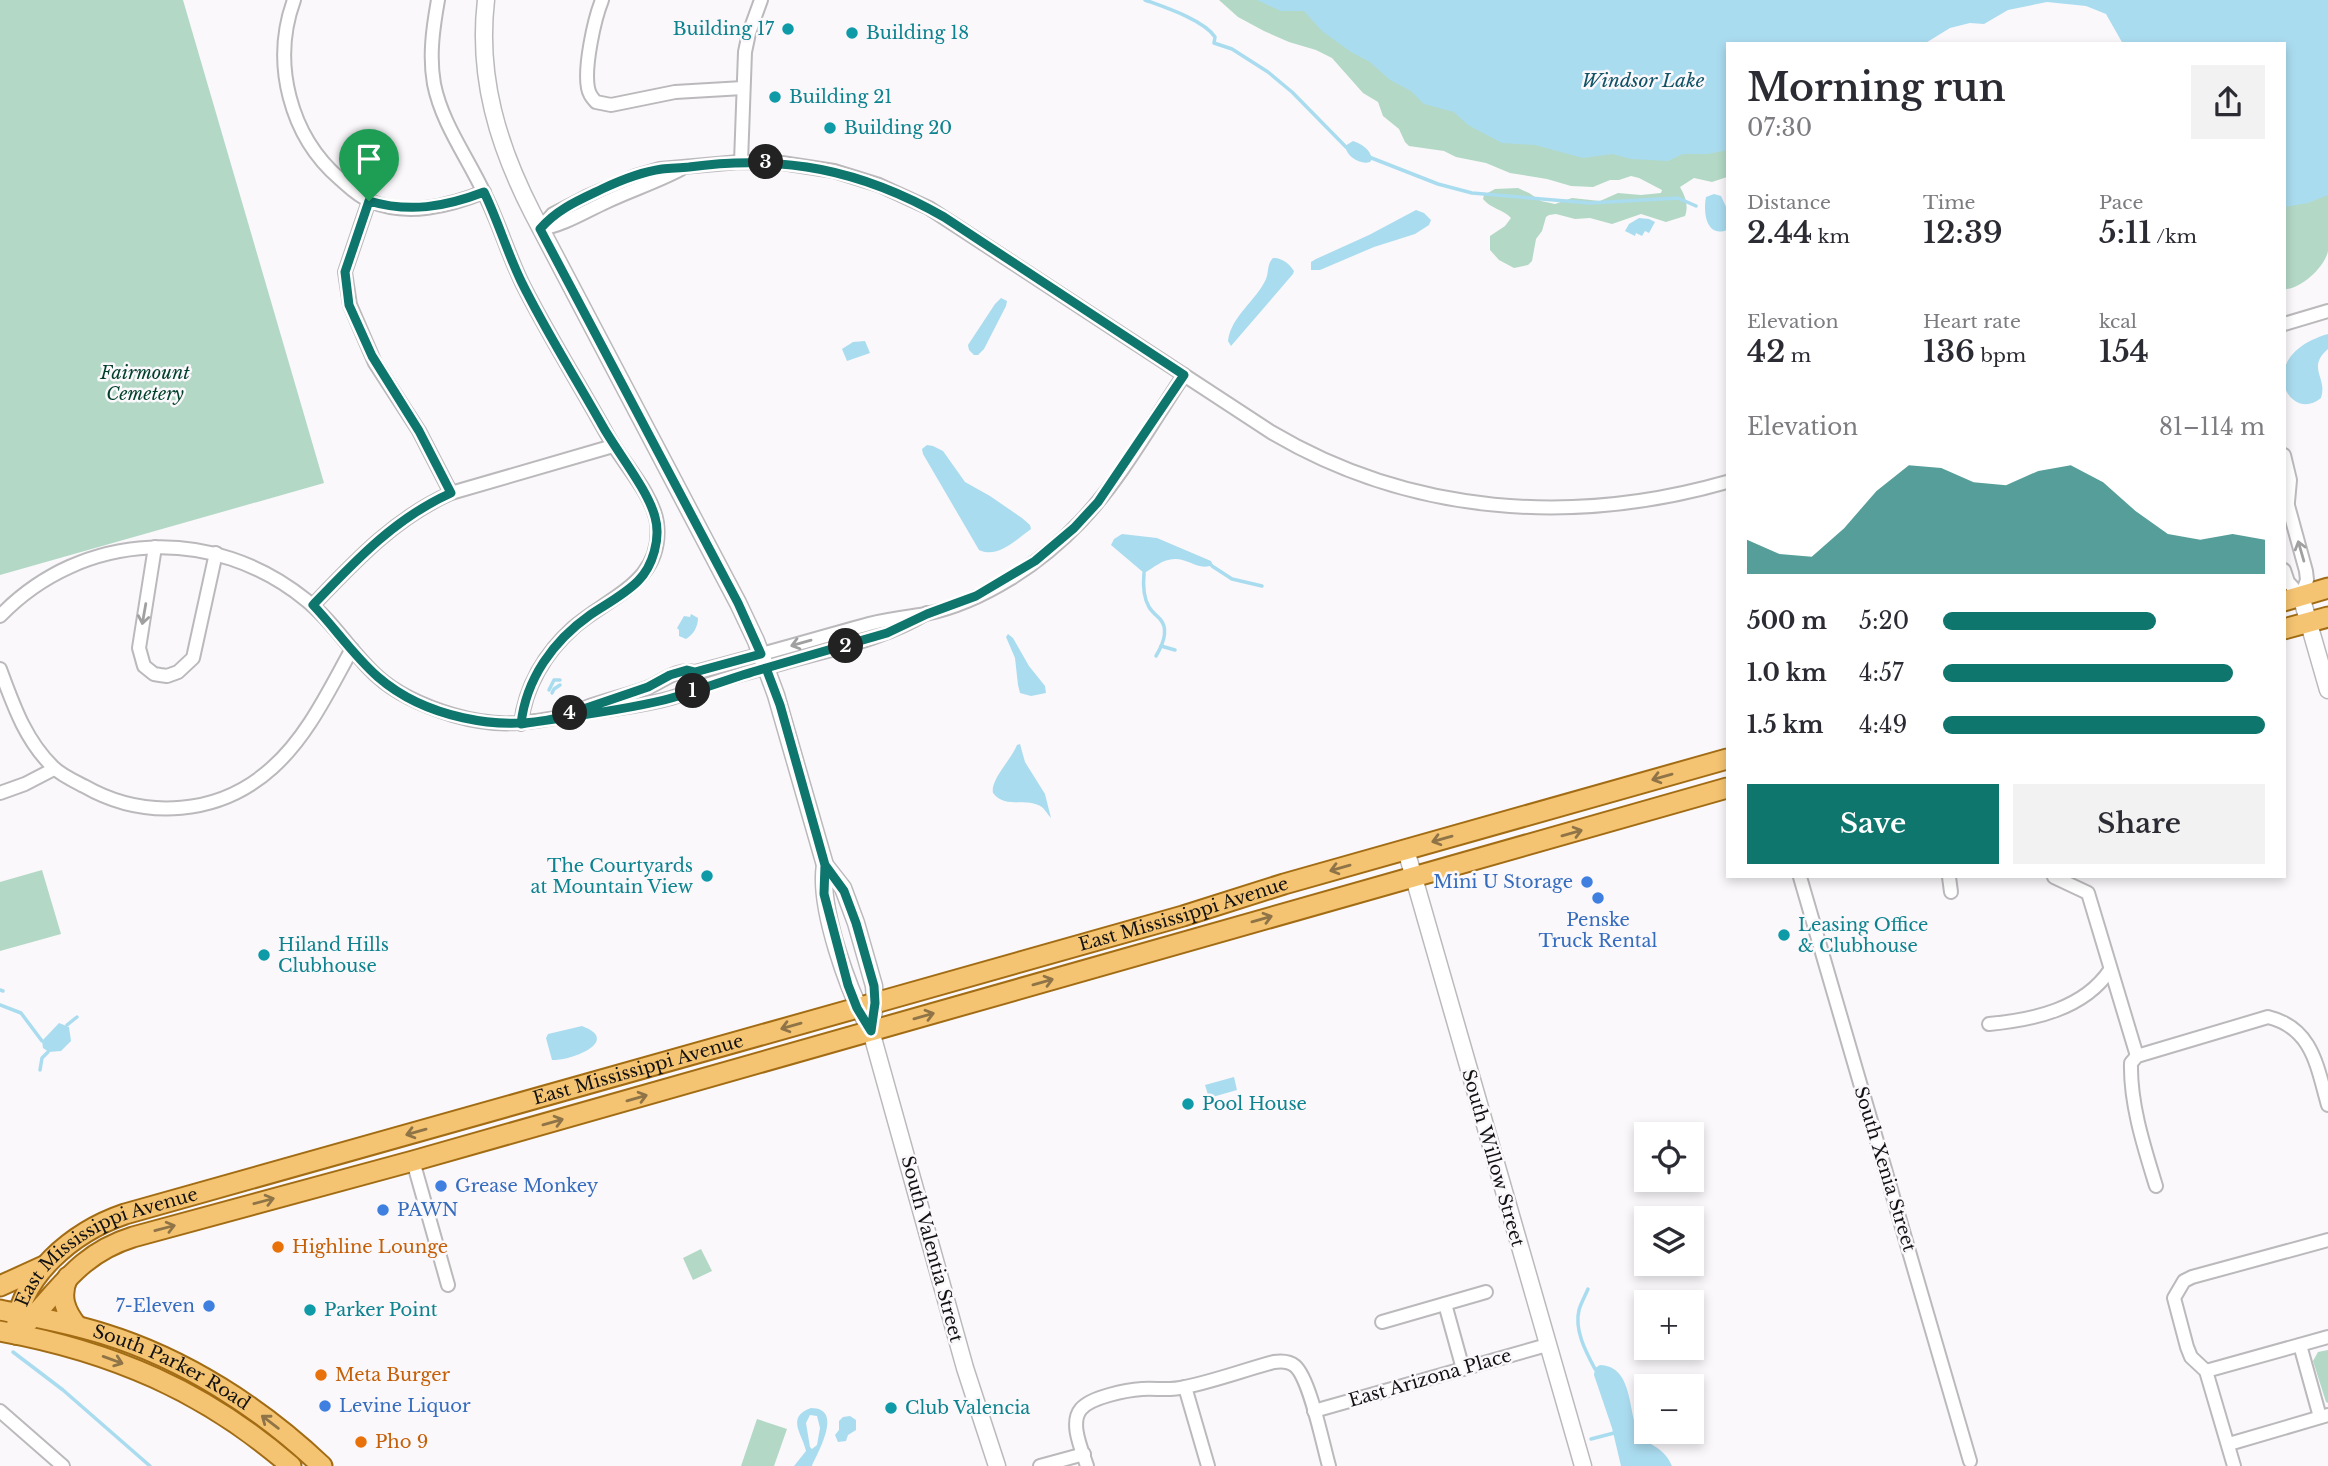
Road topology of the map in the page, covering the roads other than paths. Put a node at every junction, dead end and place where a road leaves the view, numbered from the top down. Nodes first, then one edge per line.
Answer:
1 (294, 0) edge
2 (438, 0) edge
3 (486, 0) edge
4 (602, 0) edge
5 (761, 0) edge
6 (743, 88) junction
7 (741, 162) junction
8 (484, 192) junction
9 (369, 201) junction
10 (540, 229) junction
11 (2322, 313) edge
12 (2286, 323) edge
13 (2286, 332) edge
14 (1184, 375) junction
15 (613, 446) junction
16 (2286, 463) edge
17 (1726, 482) edge
18 (451, 493) junction
19 (2286, 498) edge
20 (2288, 506) junction
21 (155, 547) junction
22 (216, 553) junction
23 (2286, 576) edge
24 (2328, 588) edge
25 (2292, 598) edge
26 (313, 605) junction
27 (0, 616) edge
28 (2328, 617) edge
29 (2308, 622) junction
30 (2286, 628) edge
31 (352, 649) junction
32 (764, 661) junction
33 (0, 669) edge
34 (2328, 690) edge
35 (557, 718) junction
36 (521, 724) junction
37 (1726, 759) edge
38 (54, 769) junction
39 (1726, 788) edge
40 (0, 793) edge
41 (1406, 850) junction
42 (825, 865) junction
43 (1413, 876) junction
44 (1800, 878) edge
45 (1949, 878) edge
46 (2056, 878) edge
47 (1951, 892) dead end
48 (2110, 970) junction
49 (866, 1006) junction
50 (1989, 1024) dead end
51 (871, 1031) junction
52 (2137, 1056) junction
53 (2327, 1098) edge
54 (413, 1161) junction
55 (2156, 1186) dead end
56 (2328, 1240) edge
57 (51, 1262) junction
58 (68, 1277) junction
59 (448, 1285) dead end
60 (0, 1286) edge
61 (1486, 1292) dead end
62 (1445, 1304) junction
63 (17, 1313) edge
64 (1382, 1322) dead end
65 (77, 1326) junction
66 (8, 1332) edge
67 (2328, 1337) edge
68 (1547, 1345) junction
69 (2300, 1345) junction
70 (1463, 1369) junction
71 (2206, 1371) junction
72 (1185, 1387) junction
73 (0, 1411) edge
74 (1314, 1411) junction
75 (2324, 1416) edge
76 (2229, 1444) junction
77 (1085, 1460) edge
78 (1970, 1461) dead end
79 (63, 1466) edge
80 (291, 1466) edge
81 (322, 1466) edge
82 (997, 1466) edge
83 (1040, 1466) edge
84 (1208, 1466) edge
85 (1329, 1466) edge
86 (1583, 1466) edge
87 (2234, 1466) edge

1 - 9 street
2 - 8 street
3 - 10 street, South Valentia Street
4 - 6 street
5 - 6 street
6 - 7 street
7 - 10 street
7 - 14 street
8 - 9 street
8 - 15 street
9 - 18 street
10 - 32 street, South Valentia Street
11 - 12 street
11 - 13 street
14 - 17 street
14 - 32 street
15 - 18 street
15 - 36 street
16 - 20 street
18 - 26 street
19 - 20 street
25 -> 20 street
21 - 22 street
21 -> 22 street
21 - 27 street
22 - 26 street
23 - 25 street
24 - 25 main road
25 - 29 street
26 - 31 street
28 - 29 main road
29 - 30 main road
29 - 34 street
31 - 36 street
31 - 38 street
32 - 35 street
32 - 35 street
32 - 42 street, South Valentia Street
33 - 38 street
35 - 36 street
37 -> 41 main road, East Mississippi Avenue
38 - 40 street
43 -> 39 main road, East Mississippi Avenue
41 - 43 street, South Willow Street
41 -> 49 main road, East Mississippi Avenue
42 - 49 street, South Valentia Street
42 - 49 street, South Valentia Street
51 -> 43 main road, East Mississippi Avenue
43 - 68 street, South Willow Street
44 - 78 street, South Xenia Street
45 - 47 street
46 - 48 street
48 - 50 street
48 - 52 street
49 - 51 street, South Valentia Street
49 -> 57 main road, East Mississippi Avenue
54 -> 51 main road, East Mississippi Avenue
51 - 82 street, South Valentia Street
52 - 53 street
52 - 55 street
58 -> 54 main road, East Mississippi Avenue
54 - 59 street
56 - 71 street
57 - 60 main road
57 - 63 main road, East Mississippi Avenue
58 - 63 main road, East Mississippi Avenue
58 - 65 main road
61 - 62 street
62 - 64 street
62 - 70 street
63 - 65 main road, South Parker Road
63 - 66 main road, East Mississippi Avenue
81 -> 65 main road, South Parker Road
66 -> 80 main road, South Parker Road
67 - 69 street
68 - 70 street, East Arizona Place
68 - 86 street, South Willow Street
69 - 71 street
69 - 75 street
70 - 74 street, East Arizona Place
71 - 76 street
72 - 74 street
72 - 77 street
72 - 84 street
73 - 79 street
74 - 85 street
75 - 76 street
76 - 87 street
77 - 83 street

